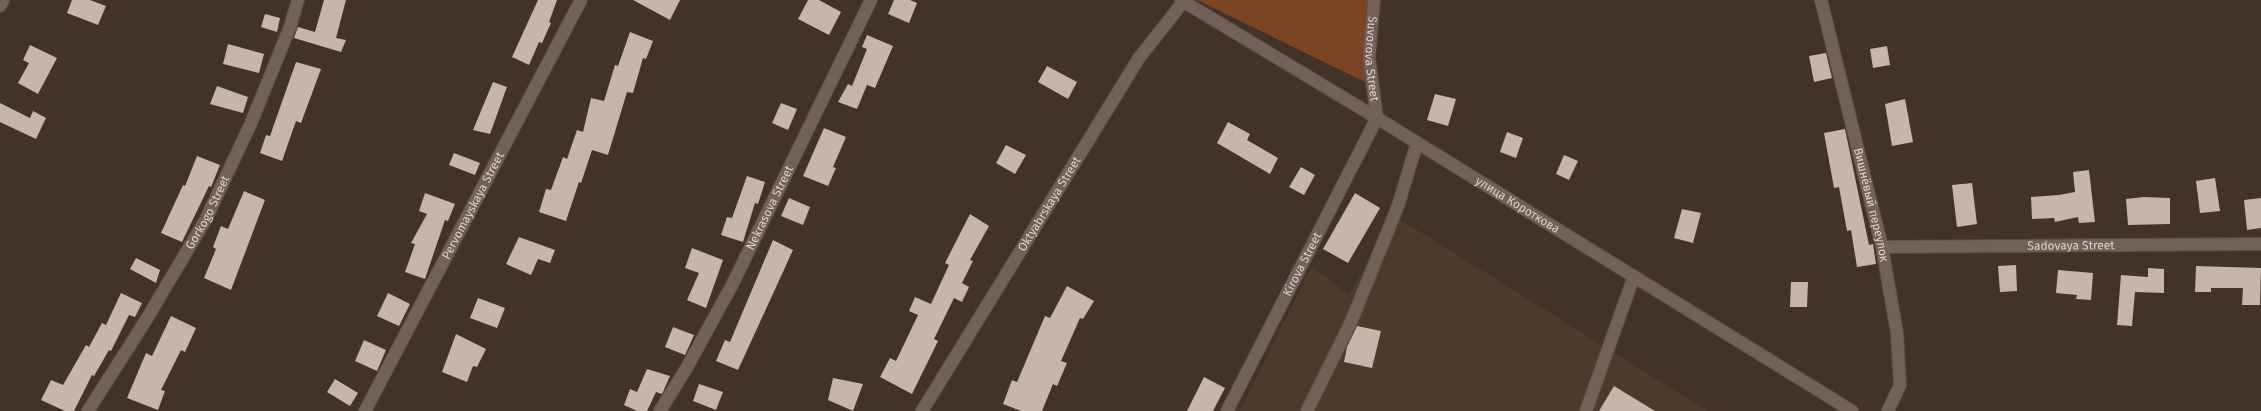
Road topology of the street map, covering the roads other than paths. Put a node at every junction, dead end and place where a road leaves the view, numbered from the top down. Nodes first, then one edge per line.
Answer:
1 (3, 0) edge
2 (298, 0) edge
3 (581, 0) edge
4 (871, 0) edge
5 (1374, 0) edge
6 (1821, 0) edge
7 (1183, 1) edge
8 (0, 6) edge
9 (1377, 118) junction
10 (1418, 143) junction
11 (2261, 244) edge
12 (1882, 247) junction
13 (1634, 276) junction
14 (88, 411) edge
15 (365, 411) edge
16 (660, 411) edge
17 (922, 411) edge
18 (1227, 411) edge
19 (1307, 411) edge
20 (1586, 411) edge
21 (1852, 411) edge
22 (1888, 411) edge

1 - 8 street
2 - 14 street, Gorkogo Street
3 - 15 street, Pervomayskaya Street
4 - 16 street, Nekrasova Street
5 - 9 street, Suvorova Street
6 - 12 street, Вишнёвый переулок
7 - 9 street, улица Короткова
7 - 17 street, Oktyabrskaya Street
9 - 10 street, улица Короткова
9 - 18 street, Kirova Street
10 - 13 street, улица Короткова
10 - 19 street
11 - 12 street, Sadovaya Street
12 - 22 street, Вишнёвый переулок
13 - 20 street
13 - 21 street, улица Короткова

